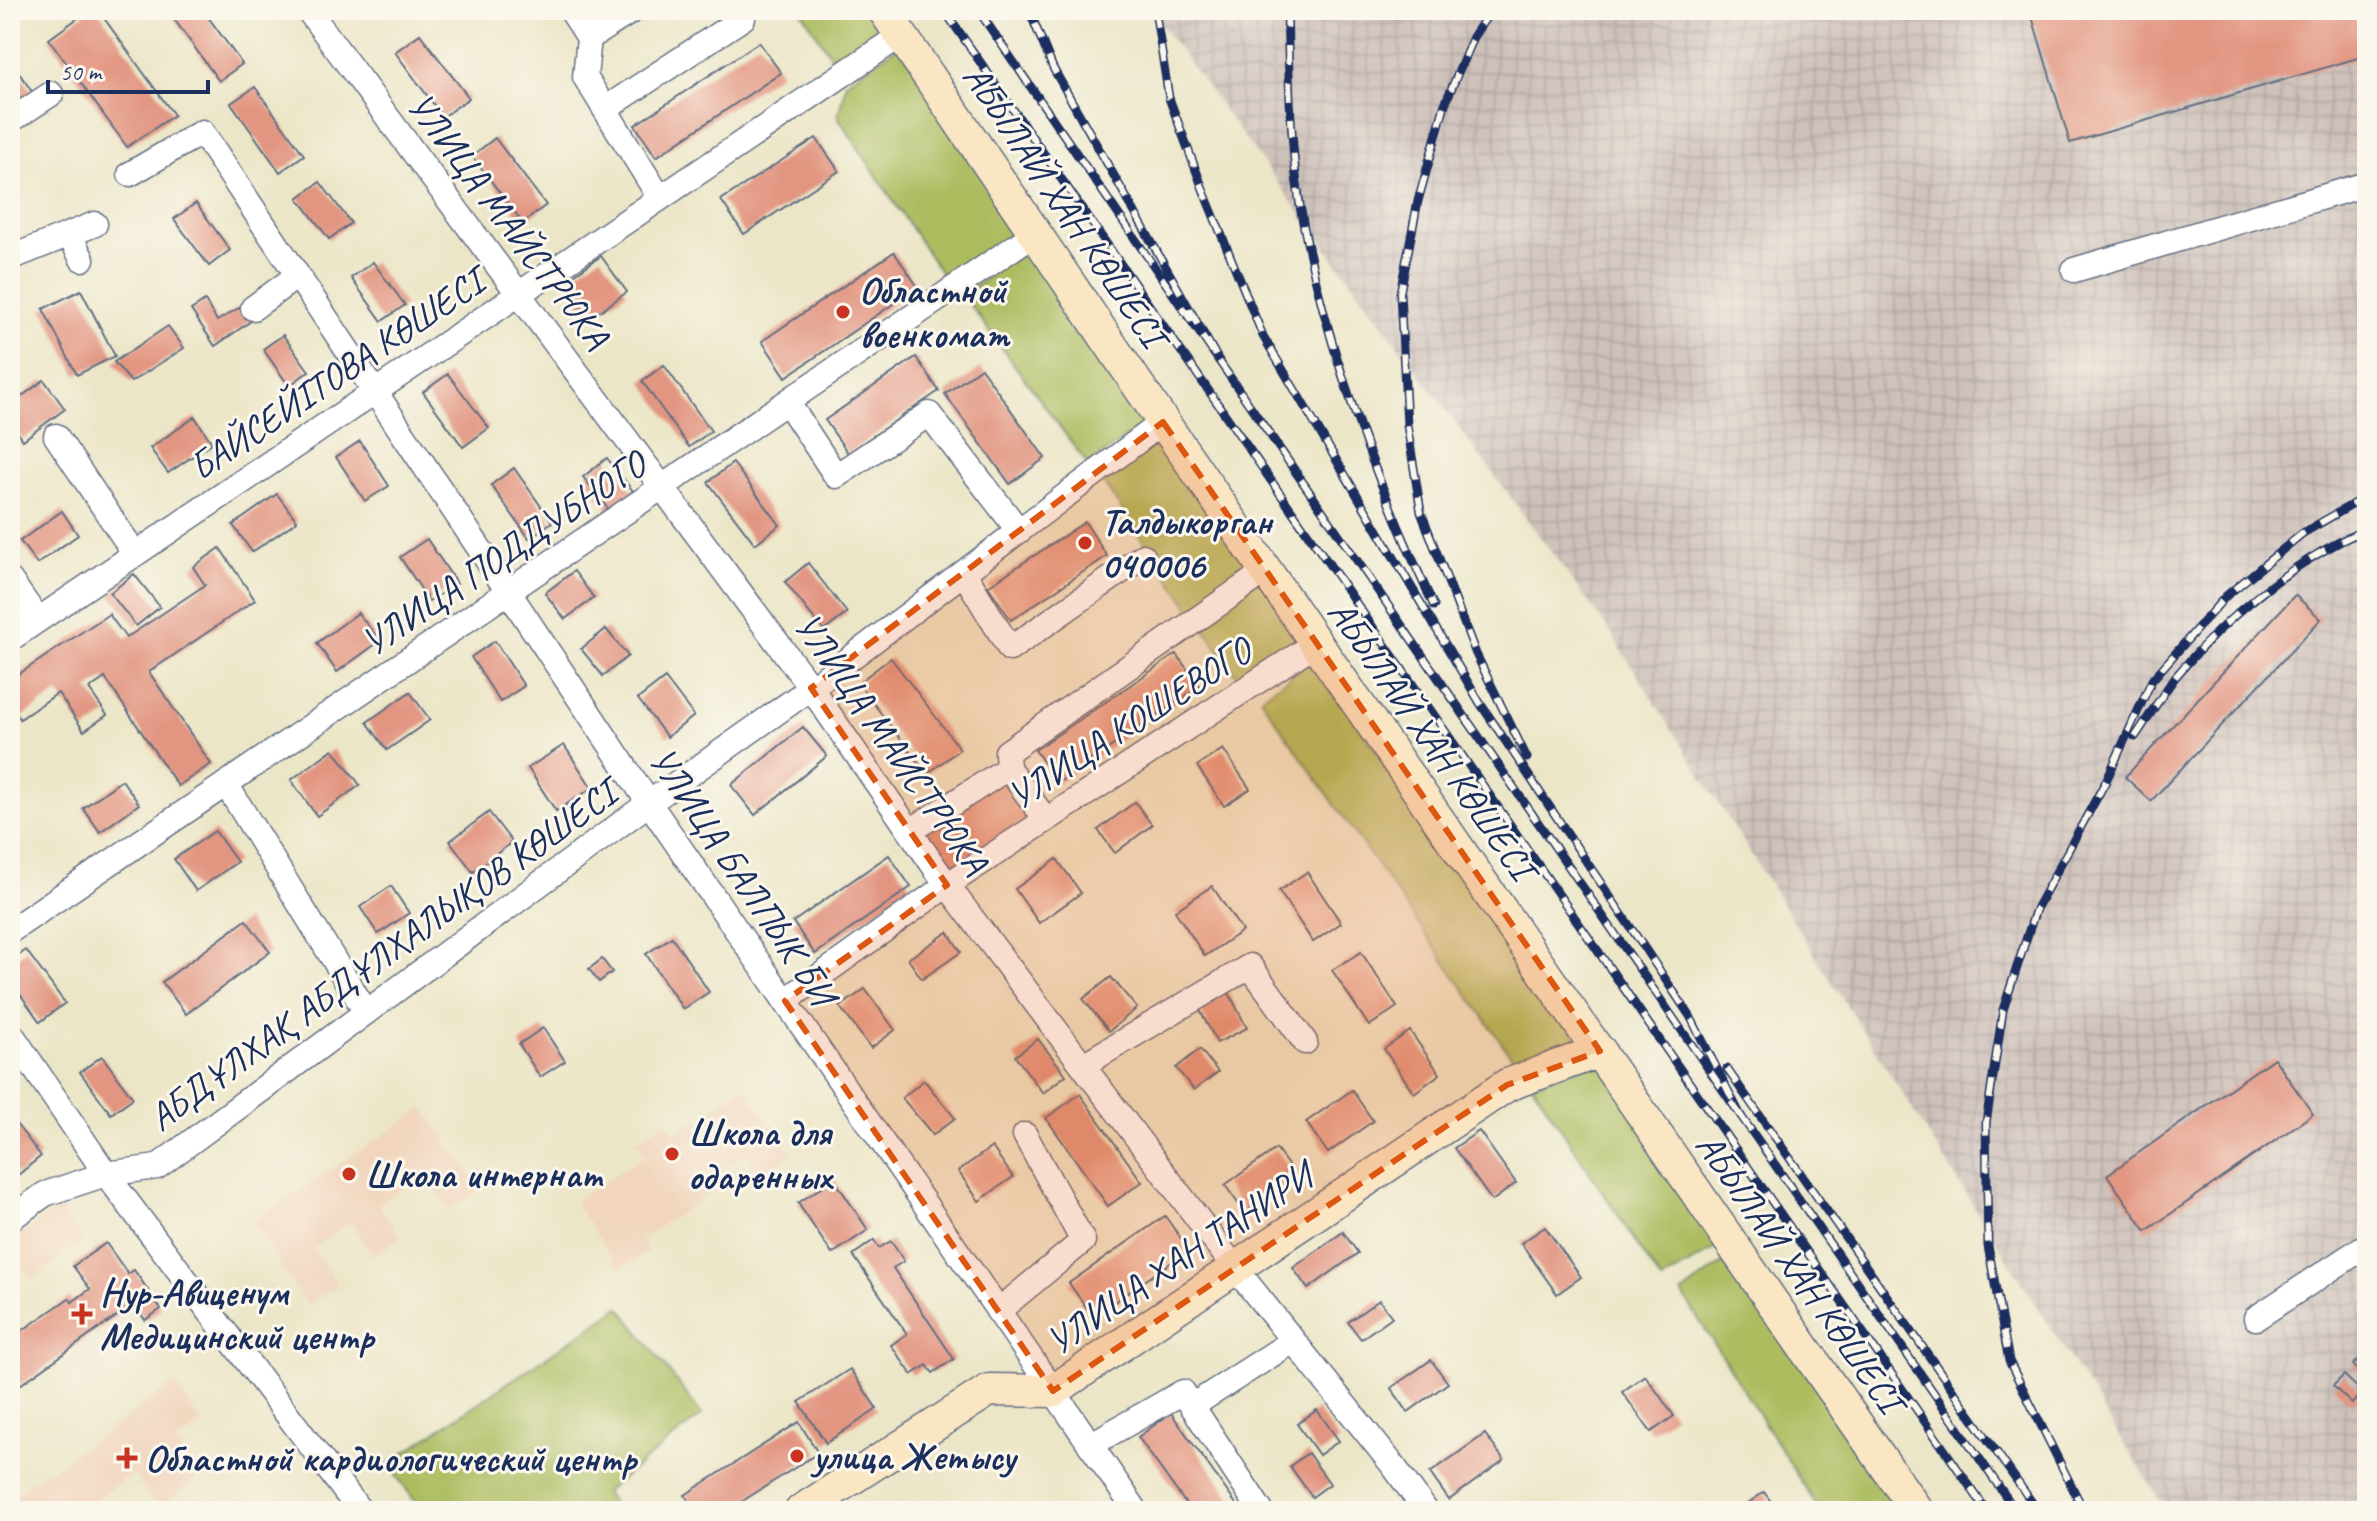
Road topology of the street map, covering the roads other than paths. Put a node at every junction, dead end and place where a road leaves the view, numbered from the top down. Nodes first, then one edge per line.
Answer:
1 (308, 10) edge
2 (571, 10) edge
3 (633, 10) edge
4 (743, 18) dead end
5 (892, 22) edge
6 (589, 38) junction
7 (51, 94) dead end
8 (605, 109) junction
9 (10, 121) edge
10 (130, 174) dead end
11 (2367, 184) edge
12 (660, 198) junction
13 (95, 224) dead end
14 (1035, 233) junction
15 (69, 234) junction
16 (10, 258) edge
17 (82, 259) dead end
18 (2074, 270) dead end
19 (297, 276) junction
20 (519, 294) junction
21 (253, 308) dead end
22 (373, 392) junction
23 (788, 403) junction
24 (1163, 422) junction
25 (56, 436) dead end
26 (663, 488) junction
27 (1019, 531) junction
28 (135, 554) junction
29 (1143, 556) dead end
30 (1266, 571) junction
31 (964, 573) junction
32 (10, 580) edge
33 (508, 593) junction
34 (38, 620) junction
35 (10, 639) edge
36 (1316, 643) junction
37 (811, 688) junction
38 (1008, 768) junction
39 (226, 784) junction
40 (649, 803) junction
41 (1046, 820) junction
42 (910, 831) junction
43 (947, 885) junction
44 (10, 931) edge
45 (785, 1001) junction
46 (366, 1012) junction
47 (10, 1032) edge
48 (1305, 1042) dead end
49 (1600, 1051) junction
50 (1083, 1065) junction
51 (1025, 1135) dead end
52 (106, 1174) junction
53 (10, 1219) edge
54 (2367, 1245) edge
55 (1235, 1268) junction
56 (998, 1311) junction
57 (2256, 1318) dead end
58 (1293, 1341) junction
59 (1053, 1391) junction
60 (1192, 1406) junction
61 (1090, 1445) junction
62 (360, 1511) edge
63 (801, 1511) edge
64 (1136, 1511) edge
65 (1261, 1511) edge
66 (1426, 1511) edge
67 (1917, 1511) edge

1 - 20 street, УЛИЦА МАЙСТРЮКА
2 - 6 street
3 - 6 street
4 - 8 street
5 - 12 street, БАЙСЕЙІТОВА КӨШЕСІ
5 - 14 main road, АБЫЛАЙ ХАН КӨШЕСІ
6 - 8 street
7 - 9 street
8 - 12 street
10 - 19 street, УЛИЦА БАЛПЫК БИ
11 - 18 street
12 - 20 street, БАЙСЕЙІТОВА КӨШЕСІ
13 - 15 street
14 - 23 street, УЛИЦА ПОДДУБНОГО
14 - 24 main road, АБЫЛАЙ ХАН КӨШЕСІ
15 - 16 street
15 - 17 street
19 - 21 street
19 - 22 street, УЛИЦА БАЛПЫК БИ
20 - 22 street, БАЙСЕЙІТОВА КӨШЕСІ
20 - 26 street, УЛИЦА МАЙСТРЮКА
22 - 28 street, БАЙСЕЙІТОВА КӨШЕСІ
22 - 33 street, УЛИЦА БАЛПЫК БИ
23 - 26 street, УЛИЦА ПОДДУБНОГО
23 - 27 street
24 - 27 street, АБДҰЛХАҚ АБДҰЛХАЛЫҚОВ КӨШЕСІ
24 - 30 main road, АБЫЛАЙ ХАН КӨШЕСІ
25 - 28 street
26 - 33 street, УЛИЦА ПОДДУБНОГО
26 - 37 street, УЛИЦА МАЙСТРЮКА
27 - 31 street, АБДҰЛХАҚ АБДҰЛХАЛЫҚОВ КӨШЕСІ
28 - 34 street, БАЙСЕЙІТОВА КӨШЕСІ
29 - 31 street
30 - 36 main road, АБЫЛАЙ ХАН КӨШЕСІ
30 - 38 street
31 - 37 street, АБДҰЛХАҚ АБДҰЛХАЛЫҚОВ КӨШЕСІ
32 - 34 street
33 - 39 street, УЛИЦА ПОДДУБНОГО
33 - 40 street, УЛИЦА БАЛПЫК БИ
34 - 35 street, БАЙСЕЙІТОВА КӨШЕСІ
36 - 41 street, УЛИЦА КОШЕВОГО
36 - 49 main road, АБЫЛАЙ ХАН КӨШЕСІ
37 - 40 street, АБДҰЛХАҚ АБДҰЛХАЛЫҚОВ КӨШЕСІ
37 - 42 street, УЛИЦА МАЙСТРЮКА
38 - 41 street
38 - 42 street
39 - 44 street, УЛИЦА ПОДДУБНОГО
39 - 46 street
40 - 45 street, УЛИЦА БАЛПЫК БИ
40 - 46 street, АБДҰЛХАҚ АБДҰЛХАЛЫҚОВ КӨШЕСІ
41 - 43 street, УЛИЦА КОШЕВОГО
42 - 43 street, УЛИЦА МАЙСТРЮКА
43 - 45 street, УЛИЦА КОШЕВОГО
43 - 50 street, УЛИЦА МАЙСТРЮКА
45 - 56 street, УЛИЦА БАЛПЫК БИ
46 - 52 street, АБДҰЛХАҚ АБДҰЛХАЛЫҚОВ КӨШЕСІ
47 - 52 street
48 - 50 street
49 - 55 main road, УЛИЦА ХАН ТАНИРИ
49 - 67 main road, АБЫЛАЙ ХАН КӨШЕСІ
50 - 55 street, УЛИЦА МАЙСТРЮКА
51 - 56 street
52 - 53 street, АБДҰЛХАҚ АБДҰЛХАЛЫҚОВ КӨШЕСІ
52 - 62 street
54 - 57 street
55 - 58 street, УЛИЦА МАЙСТРЮКА
55 - 59 main road, УЛИЦА ХАН ТАНИРИ
56 - 59 street, УЛИЦА БАЛПЫК БИ
58 - 60 street
58 - 66 street, УЛИЦА МАЙСТРЮКА
59 - 61 street, УЛИЦА БАЛПЫК БИ
59 - 63 main road, УЛИЦА ХАН ТАНИРИ
60 - 61 street
60 - 65 street
61 - 64 street, УЛИЦА БАЛПЫК БИ

